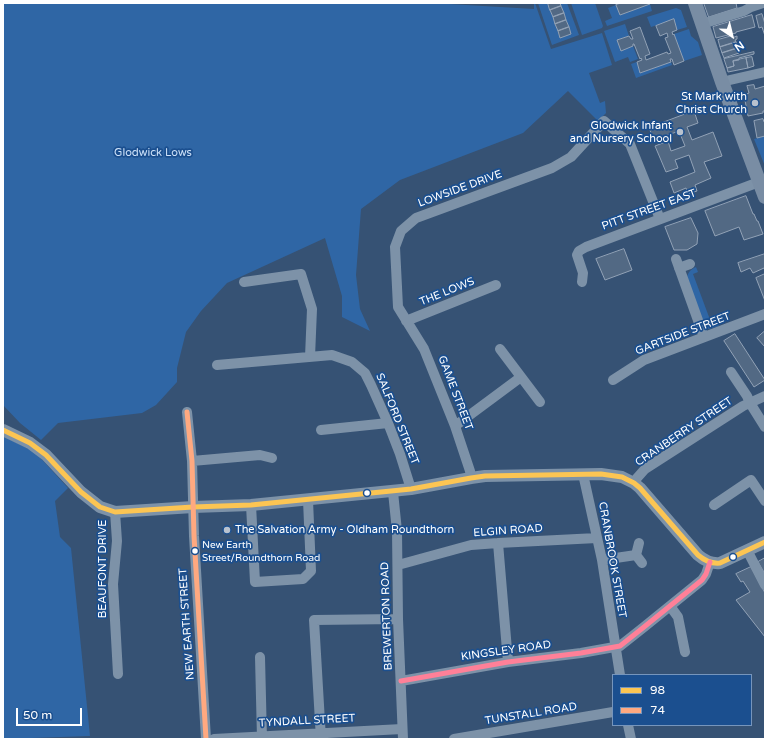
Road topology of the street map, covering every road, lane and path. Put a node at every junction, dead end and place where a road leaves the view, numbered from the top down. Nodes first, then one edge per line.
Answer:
1 (695, 3) edge
2 (763, 3) edge
3 (702, 24) junction
4 (765, 72) edge
5 (722, 82) junction
6 (759, 182) junction
7 (765, 197) edge
8 (660, 219) junction
9 (690, 264) dead end
10 (244, 282) dead end
11 (582, 282) dead end
12 (496, 285) dead end
13 (765, 314) edge
14 (406, 321) junction
15 (704, 337) junction
16 (500, 349) dead end
17 (310, 357) junction
18 (217, 365) dead end
19 (731, 372) dead end
20 (521, 377) junction
21 (613, 380) dead end
22 (765, 396) edge
23 (540, 402) dead end
24 (750, 404) junction
25 (187, 412) dead end
26 (388, 423) junction
27 (455, 426) junction
28 (765, 427) edge
29 (3, 430) edge
30 (321, 430) dead end
31 (272, 458) dead end
32 (192, 461) junction
33 (583, 474) junction
34 (471, 478) junction
35 (634, 483) junction
36 (411, 489) junction
37 (393, 492) junction
38 (308, 500) junction
39 (765, 501) edge
40 (251, 505) junction
41 (714, 505) dead end
42 (193, 507) junction
43 (114, 512) junction
44 (597, 538) junction
45 (765, 542) edge
46 (498, 543) junction
47 (640, 543) dead end
48 (747, 550) junction
49 (602, 560) junction
50 (710, 562) junction
51 (398, 565) junction
52 (765, 585) edge
53 (670, 606) junction
54 (398, 618) junction
55 (615, 646) junction
56 (685, 652) dead end
57 (260, 657) dead end
58 (508, 662) junction
59 (118, 674) dead end
60 (620, 674) edge
61 (401, 680) junction
62 (612, 712) edge
63 (628, 726) edge
64 (403, 734) edge
65 (321, 736) edge
66 (262, 737) edge
67 (206, 739) edge
68 (214, 739) edge
69 (454, 739) edge
70 (631, 739) edge

1 - 3 main road
2 - 3 street
3 - 5 main road
4 - 5 street
5 - 6 main road
6 - 7 main road
6 - 8 street, PITT STREET EAST
8 - 11 street, PITT STREET EAST
8 - 14 street, LOWSIDE DRIVE
9 - 15 street
10 - 17 street
12 - 14 street, THE LOWS
13 - 15 street, GARTSIDE STREET
14 - 27 street, GAME STREET
15 - 21 street, GARTSIDE STREET
16 - 20 street
17 - 18 street
17 - 26 street, SALFORD STREET
19 - 24 street, CRANBERRY STREET
20 - 23 street
20 - 27 street
22 - 24 street, CRANBERRY STREET
24 - 28 street
24 - 35 street, CRANBERRY STREET
25 - 32 street, NEW EARTH STREET
26 - 30 street
26 - 36 street, SALFORD STREET
27 - 34 street, GAME STREET
29 - 43 street
31 - 32 street
32 - 42 street, NEW EARTH STREET
33 - 34 street
33 - 35 street
33 - 44 street, CRANBROOK STREET
34 - 36 street
35 - 50 street
36 - 37 street
37 - 38 street
37 - 51 street, BREWERTON ROAD
38 - 40 street
38 - 40 street
39 - 41 street
40 - 42 street
42 - 43 street
42 - 67 street, NEW EARTH STREET
43 - 59 street, BEAUFONT DRIVE
44 - 46 street, ELGIN ROAD
44 - 49 street, CRANBROOK STREET
45 - 48 street
46 - 51 street, ELGIN ROAD
46 - 58 street
47 - 49 street
48 - 50 street
48 - 52 street
49 - 55 street, CRANBROOK STREET
50 - 53 street, KINGSLEY ROAD
51 - 54 street, BREWERTON ROAD
53 - 55 street, KINGSLEY ROAD
53 - 56 street
54 - 61 street, BREWERTON ROAD
54 - 65 street
55 - 58 street, KINGSLEY ROAD
55 - 60 street, CRANBROOK STREET
57 - 66 street
58 - 61 street, KINGSLEY ROAD
61 - 64 street, BREWERTON ROAD
62 - 69 street, TUNSTALL ROAD
63 - 70 street
64 - 65 street, TYNDALL STREET
65 - 66 street, TYNDALL STREET
66 - 68 street, TYNDALL STREET

